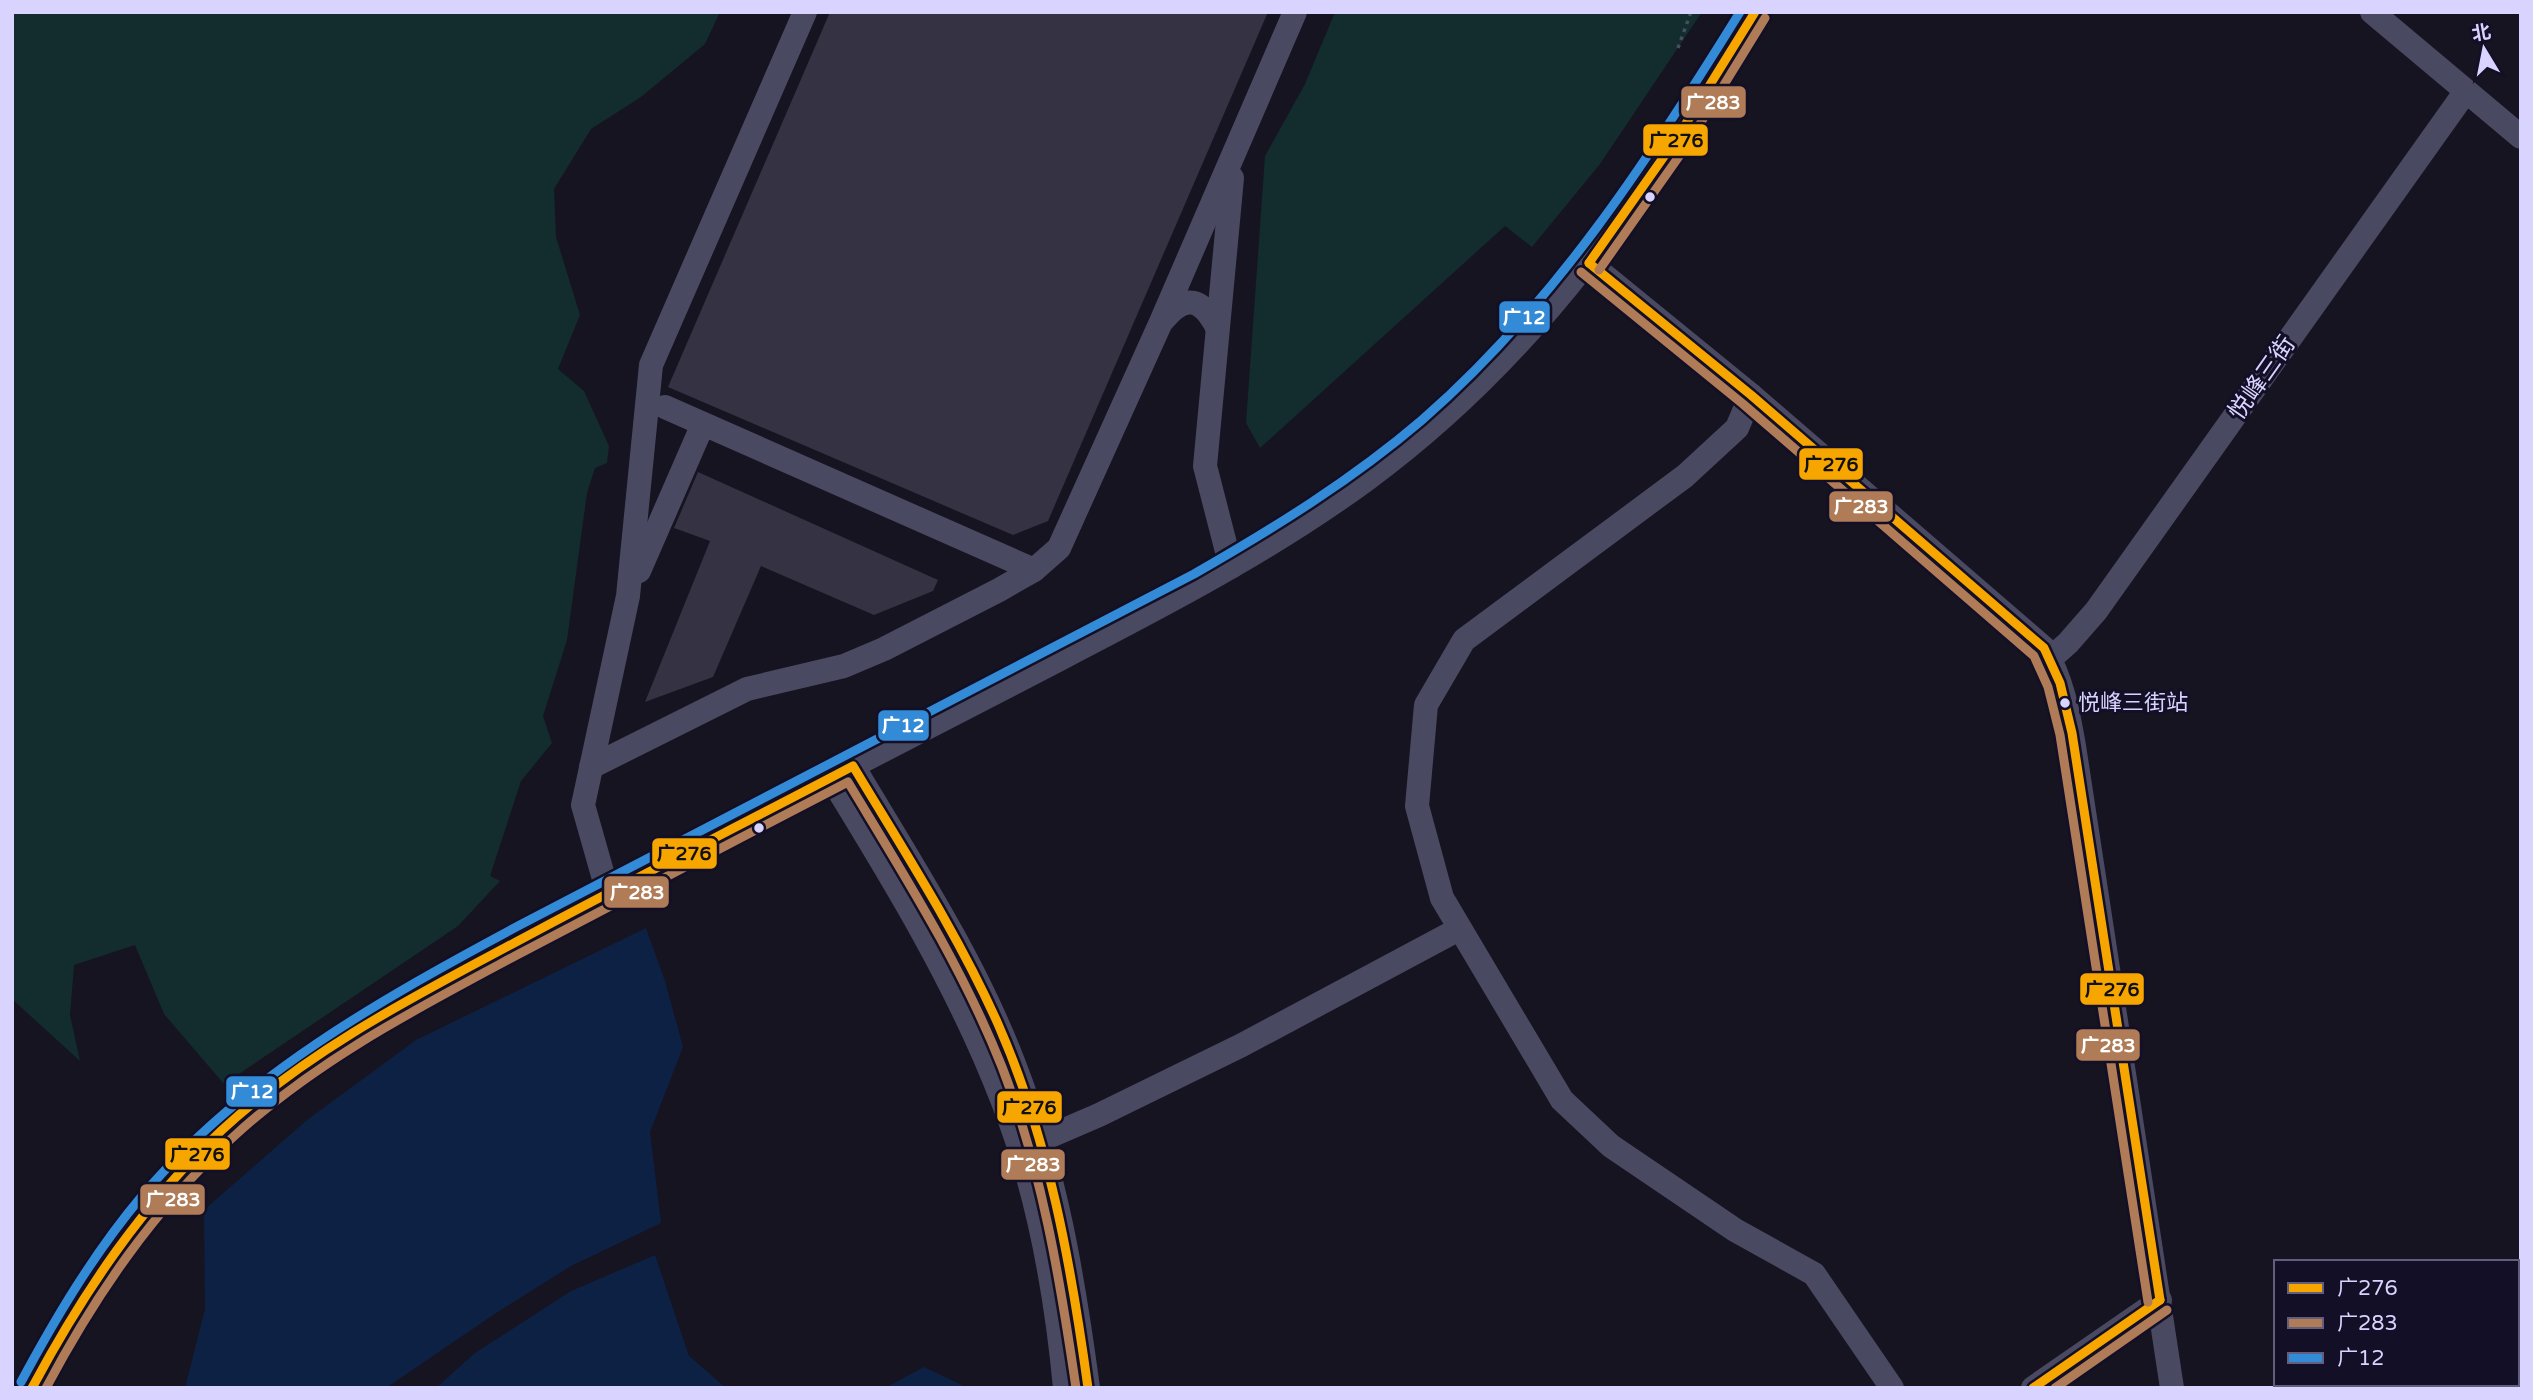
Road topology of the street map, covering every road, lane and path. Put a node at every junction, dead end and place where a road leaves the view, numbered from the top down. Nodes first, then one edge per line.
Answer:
1 (805, 12) edge
2 (1295, 12) edge
3 (1691, 12) edge
4 (1755, 12) edge
5 (2372, 12) edge
6 (1678, 48) dead end
7 (2466, 91) junction
8 (2521, 136) edge
9 (1234, 153) junction
10 (1589, 263) junction
11 (1161, 322) junction
12 (1217, 327) junction
13 (1751, 396) junction
14 (665, 407) dead end
15 (703, 424) junction
16 (1231, 567) junction
17 (1034, 570) junction
18 (628, 596) junction
19 (2050, 659) junction
20 (853, 766) junction
21 (591, 767) junction
22 (831, 778) junction
23 (608, 893) junction
24 (1459, 929) junction
25 (1030, 1144) junction
26 (2160, 1300) junction
27 (33, 1388) edge
28 (1065, 1388) edge
29 (1088, 1388) edge
30 (1892, 1388) edge
31 (2033, 1388) edge
32 (2172, 1388) edge

1 - 18 street
2 - 9 street
3 - 6 path
4 - 10 street
5 - 7 street
7 - 8 street
7 - 19 street, 悦峰三街
9 - 11 street
9 - 12 street
10 - 13 street
10 - 16 street
11 - 12 street
11 - 17 street
12 - 16 street
13 - 19 street
13 - 24 street
14 - 15 street
15 - 17 street
15 - 18 street
16 - 20 street
17 - 21 street
18 - 21 street
19 - 26 street
20 - 22 street
20 - 25 street
21 - 23 street
22 - 23 street
22 - 25 street
23 - 27 street
24 - 25 street
24 - 30 street
25 - 28 street
25 - 29 street
26 - 31 street
26 - 32 street

